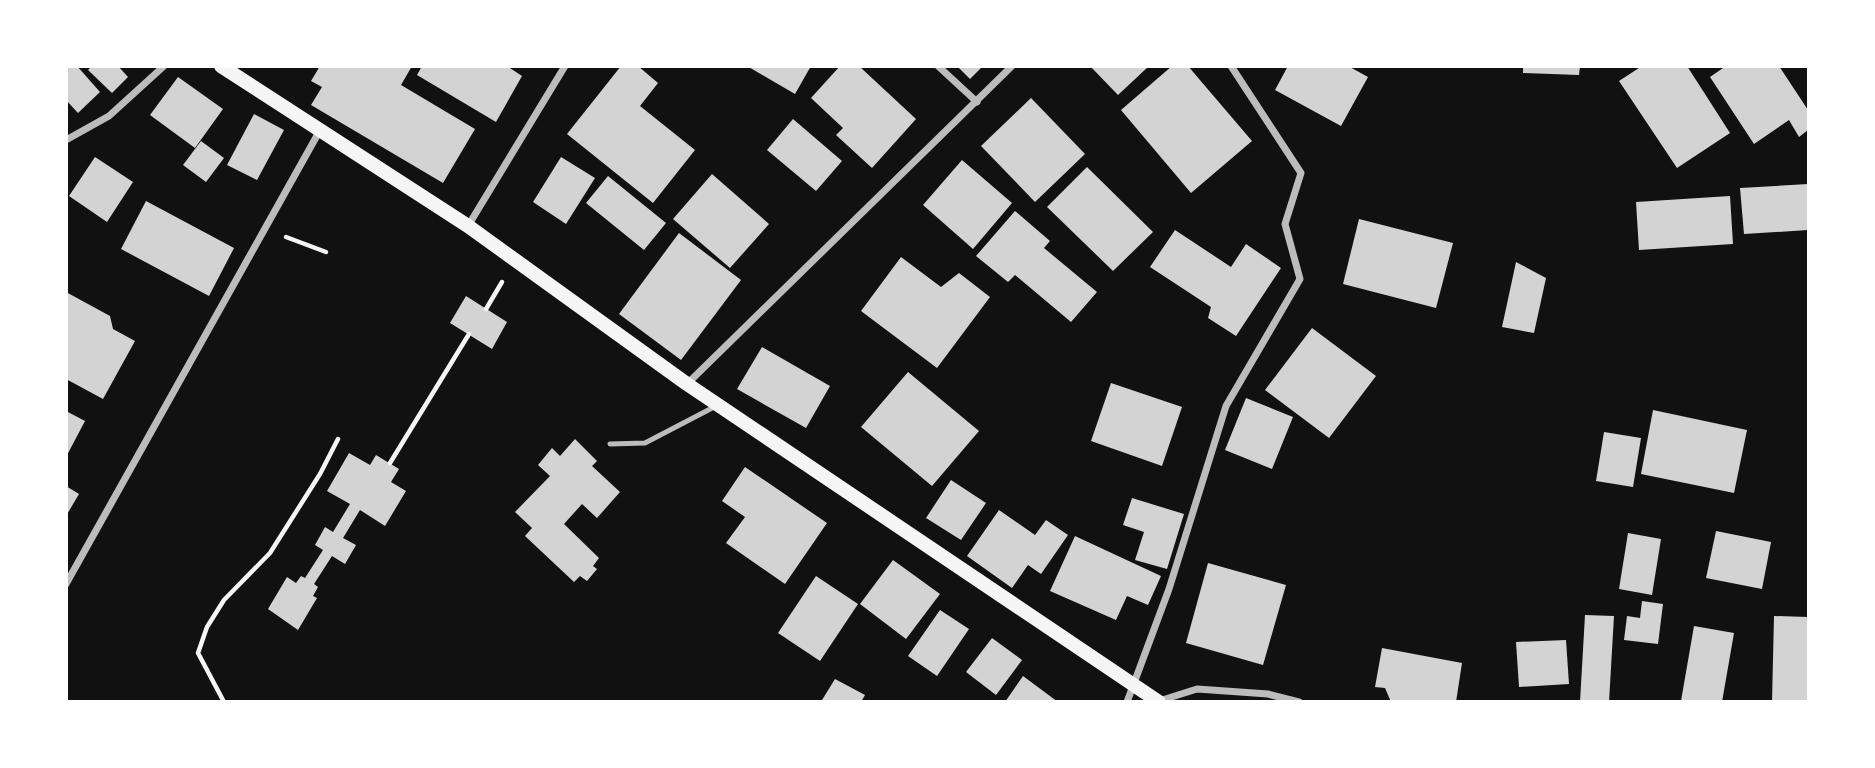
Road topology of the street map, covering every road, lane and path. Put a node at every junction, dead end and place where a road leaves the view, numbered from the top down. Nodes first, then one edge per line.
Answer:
1 (164, 66) edge
2 (221, 66) edge
3 (565, 66) edge
4 (938, 66) edge
5 (1012, 66) edge
6 (1231, 66) edge
7 (977, 102) junction
8 (319, 132) junction
9 (66, 140) edge
10 (468, 226) junction
11 (284, 236) dead end
12 (326, 252) dead end
13 (469, 334) dead end
14 (687, 384) junction
15 (718, 405) junction
16 (338, 439) dead end
17 (610, 444) dead end
18 (390, 463) dead end
19 (66, 584) edge
20 (1135, 684) junction
21 (1159, 701) edge
22 (224, 702) edge
23 (1127, 702) edge
24 (1299, 702) edge

1 - 9 street
2 - 8 main road
3 - 10 street
4 - 7 street
5 - 7 street
6 - 20 street
7 - 14 street
8 - 10 main road
8 - 19 street
10 - 14 main road
11 - 12 path
13 - 18 path
14 - 15 main road
15 - 17 lane
15 - 20 main road
16 - 22 path
20 - 21 main road
20 - 23 street
21 - 24 street

